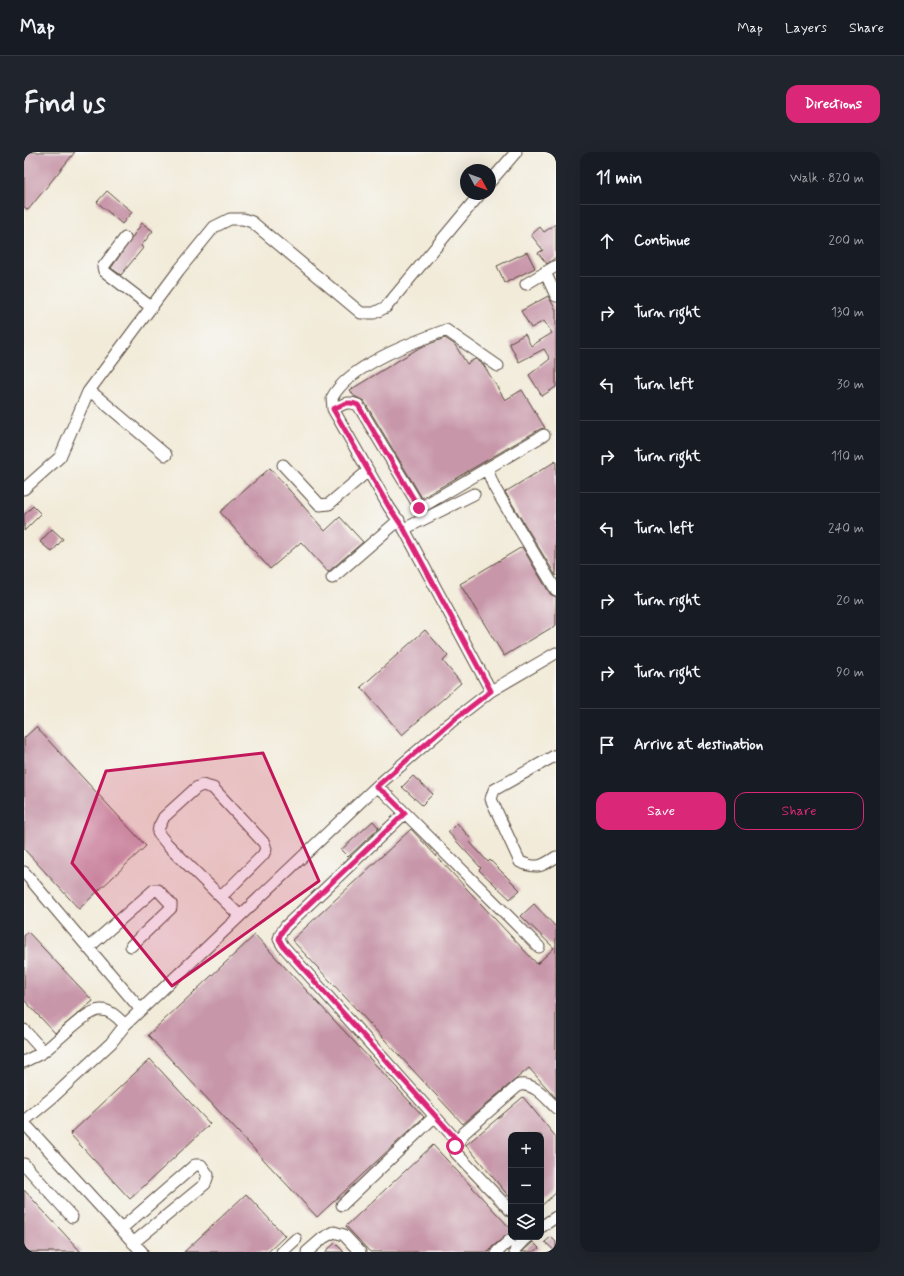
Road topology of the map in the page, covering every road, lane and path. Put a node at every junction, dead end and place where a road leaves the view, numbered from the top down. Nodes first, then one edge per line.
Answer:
1 (516, 152) edge
2 (496, 175) edge
3 (475, 200) edge
4 (125, 238) dead end
5 (556, 266) edge
6 (545, 272) junction
7 (526, 284) dead end
8 (556, 296) edge
9 (151, 307) junction
10 (498, 366) dead end
11 (88, 392) junction
12 (333, 409) junction
13 (544, 435) dead end
14 (166, 455) dead end
15 (282, 465) dead end
16 (487, 469) junction
17 (368, 471) junction
18 (25, 486) edge
19 (474, 494) dead end
20 (401, 524) junction
21 (332, 578) dead end
22 (556, 590) edge
23 (556, 653) edge
24 (491, 691) junction
25 (556, 755) edge
26 (376, 787) junction
27 (405, 813) junction
28 (556, 858) edge
29 (24, 872) edge
30 (221, 897) junction
31 (240, 916) junction
32 (131, 946) dead end
33 (89, 947) junction
34 (539, 947) dead end
35 (141, 1010) junction
36 (125, 1025) junction
37 (24, 1030) edge
38 (44, 1052) junction
39 (24, 1062) edge
40 (556, 1108) edge
41 (435, 1116) junction
42 (24, 1122) edge
43 (458, 1141) junction
44 (24, 1164) edge
45 (342, 1205) dead end
46 (508, 1208) edge
47 (556, 1216) edge
48 (72, 1217) dead end
49 (544, 1226) edge
50 (121, 1229) junction
51 (296, 1239) dead end
52 (525, 1240) edge
53 (509, 1241) dead end
54 (133, 1243) junction
55 (142, 1252) edge
56 (282, 1252) edge
57 (307, 1252) edge
58 (360, 1252) edge
59 (497, 1252) edge
60 (515, 1252) edge

1 - 2 street
3 - 9 street
4 - 9 street
5 - 6 street
6 - 7 street
6 - 8 street
9 - 11 street
10 - 12 street
11 - 14 street
11 - 18 street
12 - 16 street
12 - 17 street
13 - 16 street
15 - 17 street
16 - 22 street
17 - 20 street
19 - 20 street
20 - 21 street
20 - 24 street
23 - 24 street
24 - 26 street
25 - 28 street
26 - 27 street
26 - 31 street
27 - 34 street
27 - 41 street
29 - 33 street
30 - 30 street
30 - 31 street
31 - 35 street
32 - 33 street
33 - 35 street
35 - 36 street
36 - 38 street
36 - 42 street
37 - 38 street
38 - 39 street
40 - 43 street
41 - 43 street
41 - 45 street
42 - 50 street
43 - 46 street
44 - 48 street
47 - 49 street
50 - 54 street
50 - 54 street
51 - 56 street
52 - 60 street
53 - 59 street
54 - 55 street
57 - 58 street

